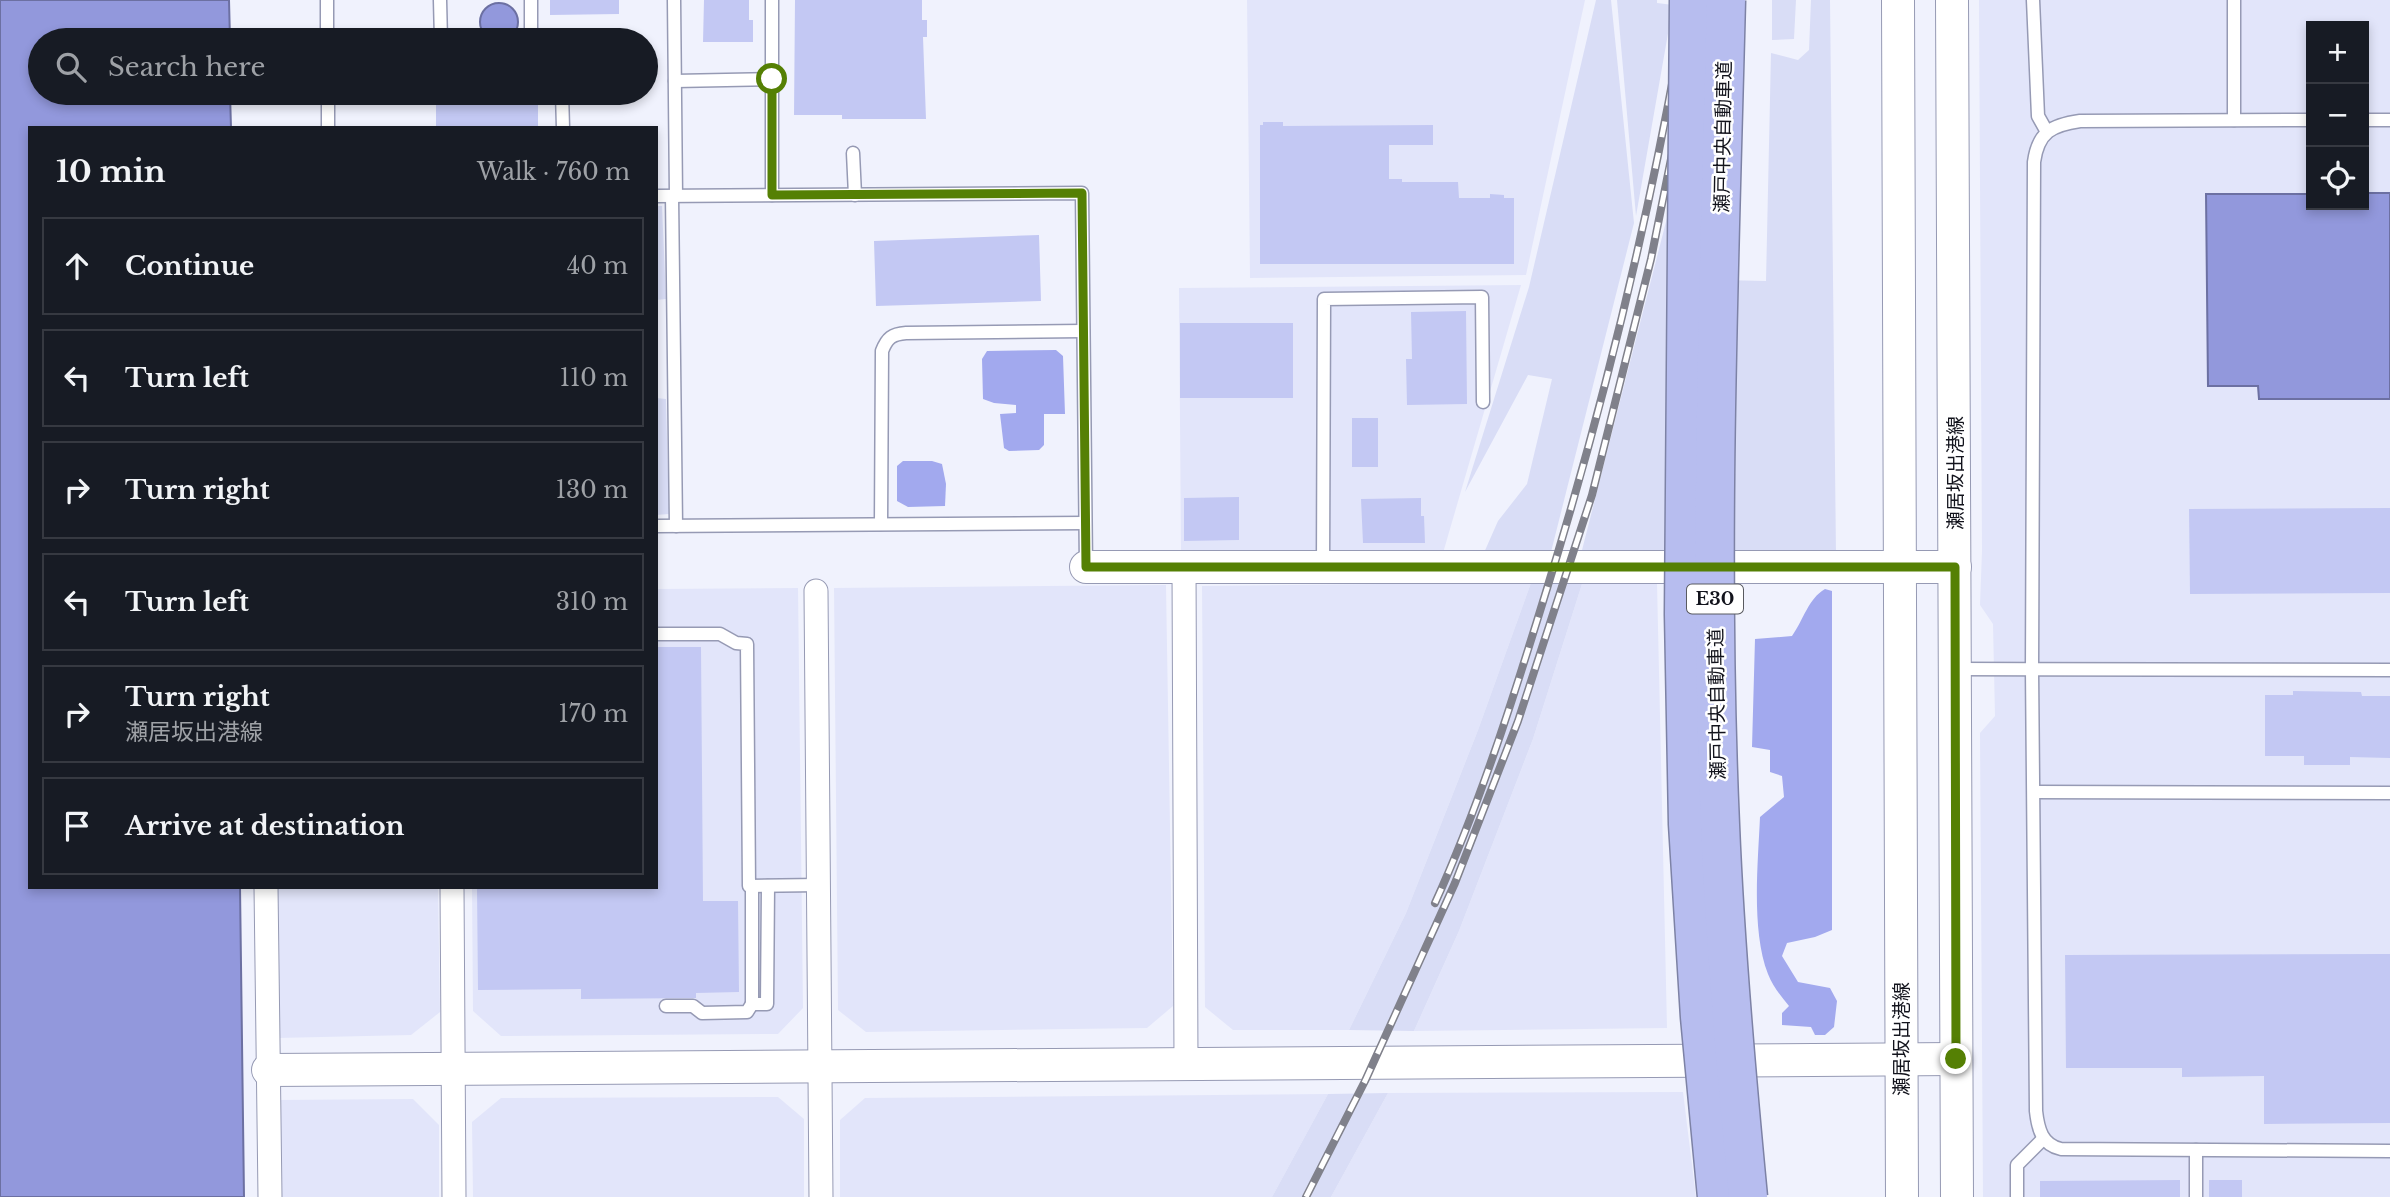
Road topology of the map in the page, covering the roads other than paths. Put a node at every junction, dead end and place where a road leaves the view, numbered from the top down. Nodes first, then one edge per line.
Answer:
1 (327, 0) edge
2 (440, 0) edge
3 (531, 0) edge
4 (674, 0) edge
5 (772, 0) edge
6 (1689, 0) edge
7 (1726, 0) edge
8 (1898, 0) edge
9 (1952, 0) edge
10 (2034, 0) edge
11 (2234, 0) edge
12 (327, 28) edge
13 (441, 28) edge
14 (531, 28) edge
15 (772, 79) junction
16 (675, 81) junction
17 (328, 105) edge
18 (562, 105) edge
19 (2234, 120) junction
20 (2306, 120) edge
21 (2369, 120) edge
22 (2390, 120) edge
23 (328, 126) edge
24 (563, 126) edge
25 (2047, 132) junction
26 (853, 153) dead end
27 (772, 195) junction
28 (855, 195) junction
29 (658, 196) edge
30 (674, 196) junction
31 (1083, 331) junction
32 (1483, 402) dead end
33 (1085, 523) junction
34 (881, 524) junction
35 (658, 526) edge
36 (676, 526) junction
37 (1086, 567) joint
38 (1184, 567) junction
39 (1323, 567) junction
40 (1900, 567) junction
41 (1955, 567) junction
42 (816, 590) dead end
43 (658, 634) edge
44 (1956, 669) junction
45 (2032, 670) junction
46 (2390, 670) edge
47 (2034, 792) junction
48 (2390, 793) edge
49 (819, 885) junction
50 (752, 886) junction
51 (768, 886) junction
52 (266, 889) edge
53 (452, 889) edge
54 (752, 1004) junction
55 (666, 1006) dead end
56 (1901, 1059) junction
57 (1956, 1059) junction
58 (1185, 1063) junction
59 (820, 1066) junction
60 (453, 1068) junction
61 (268, 1070) junction
62 (2043, 1139) junction
63 (2196, 1150) junction
64 (2390, 1151) edge
65 (270, 1197) edge
66 (454, 1197) edge
67 (821, 1197) edge
68 (1717, 1197) edge
69 (1748, 1197) edge
70 (1902, 1197) edge
71 (1957, 1197) edge
72 (2017, 1197) edge
73 (2196, 1197) edge

1 - 12 lane
2 - 13 lane
3 - 14 lane
4 - 16 lane
5 - 15 lane
6 - 68 highway, 瀬戸中央自動車道 / E30, bridge
7 - 69 highway, 瀬戸中央自動車道 / E30, bridge
8 - 40 street, 瀬居坂出港線
9 - 41 street, 瀬居坂出港線
10 - 25 lane
11 - 19 lane
15 - 16 lane
15 - 27 lane
16 - 30 lane
17 - 23 lane
18 - 24 lane
19 - 20 lane
19 - 25 lane
21 - 22 lane
25 - 45 lane
26 - 28 lane
27 - 28 lane
27 - 30 lane
28 - 31 lane
29 - 30 lane
30 - 36 lane
31 - 33 lane
31 - 34 lane
32 - 39 lane
33 - 34 lane
33 - 37 lane
34 - 36 lane
35 - 36 lane
37 - 38 street
38 - 39 street
38 - 58 street
39 - 40 street
40 - 41 street
40 - 56 street, 瀬居坂出港線
41 - 44 street, 瀬居坂出港線
42 - 49 street
43 - 50 lane
44 - 45 lane
44 - 57 street, 瀬居坂出港線
45 - 46 lane
45 - 47 lane
47 - 48 lane
47 - 62 lane
49 - 51 lane
49 - 59 street
50 - 51 lane
50 - 54 lane
51 - 54 lane
52 - 61 street
53 - 60 street
54 - 55 lane
56 - 57 street
56 - 58 street
56 - 70 street, 瀬居坂出港線
57 - 71 street, 瀬居坂出港線
58 - 59 street
59 - 60 street
59 - 67 street
60 - 61 street
60 - 66 street
61 - 65 street
62 - 63 lane
62 - 72 lane
63 - 64 lane
63 - 73 lane

